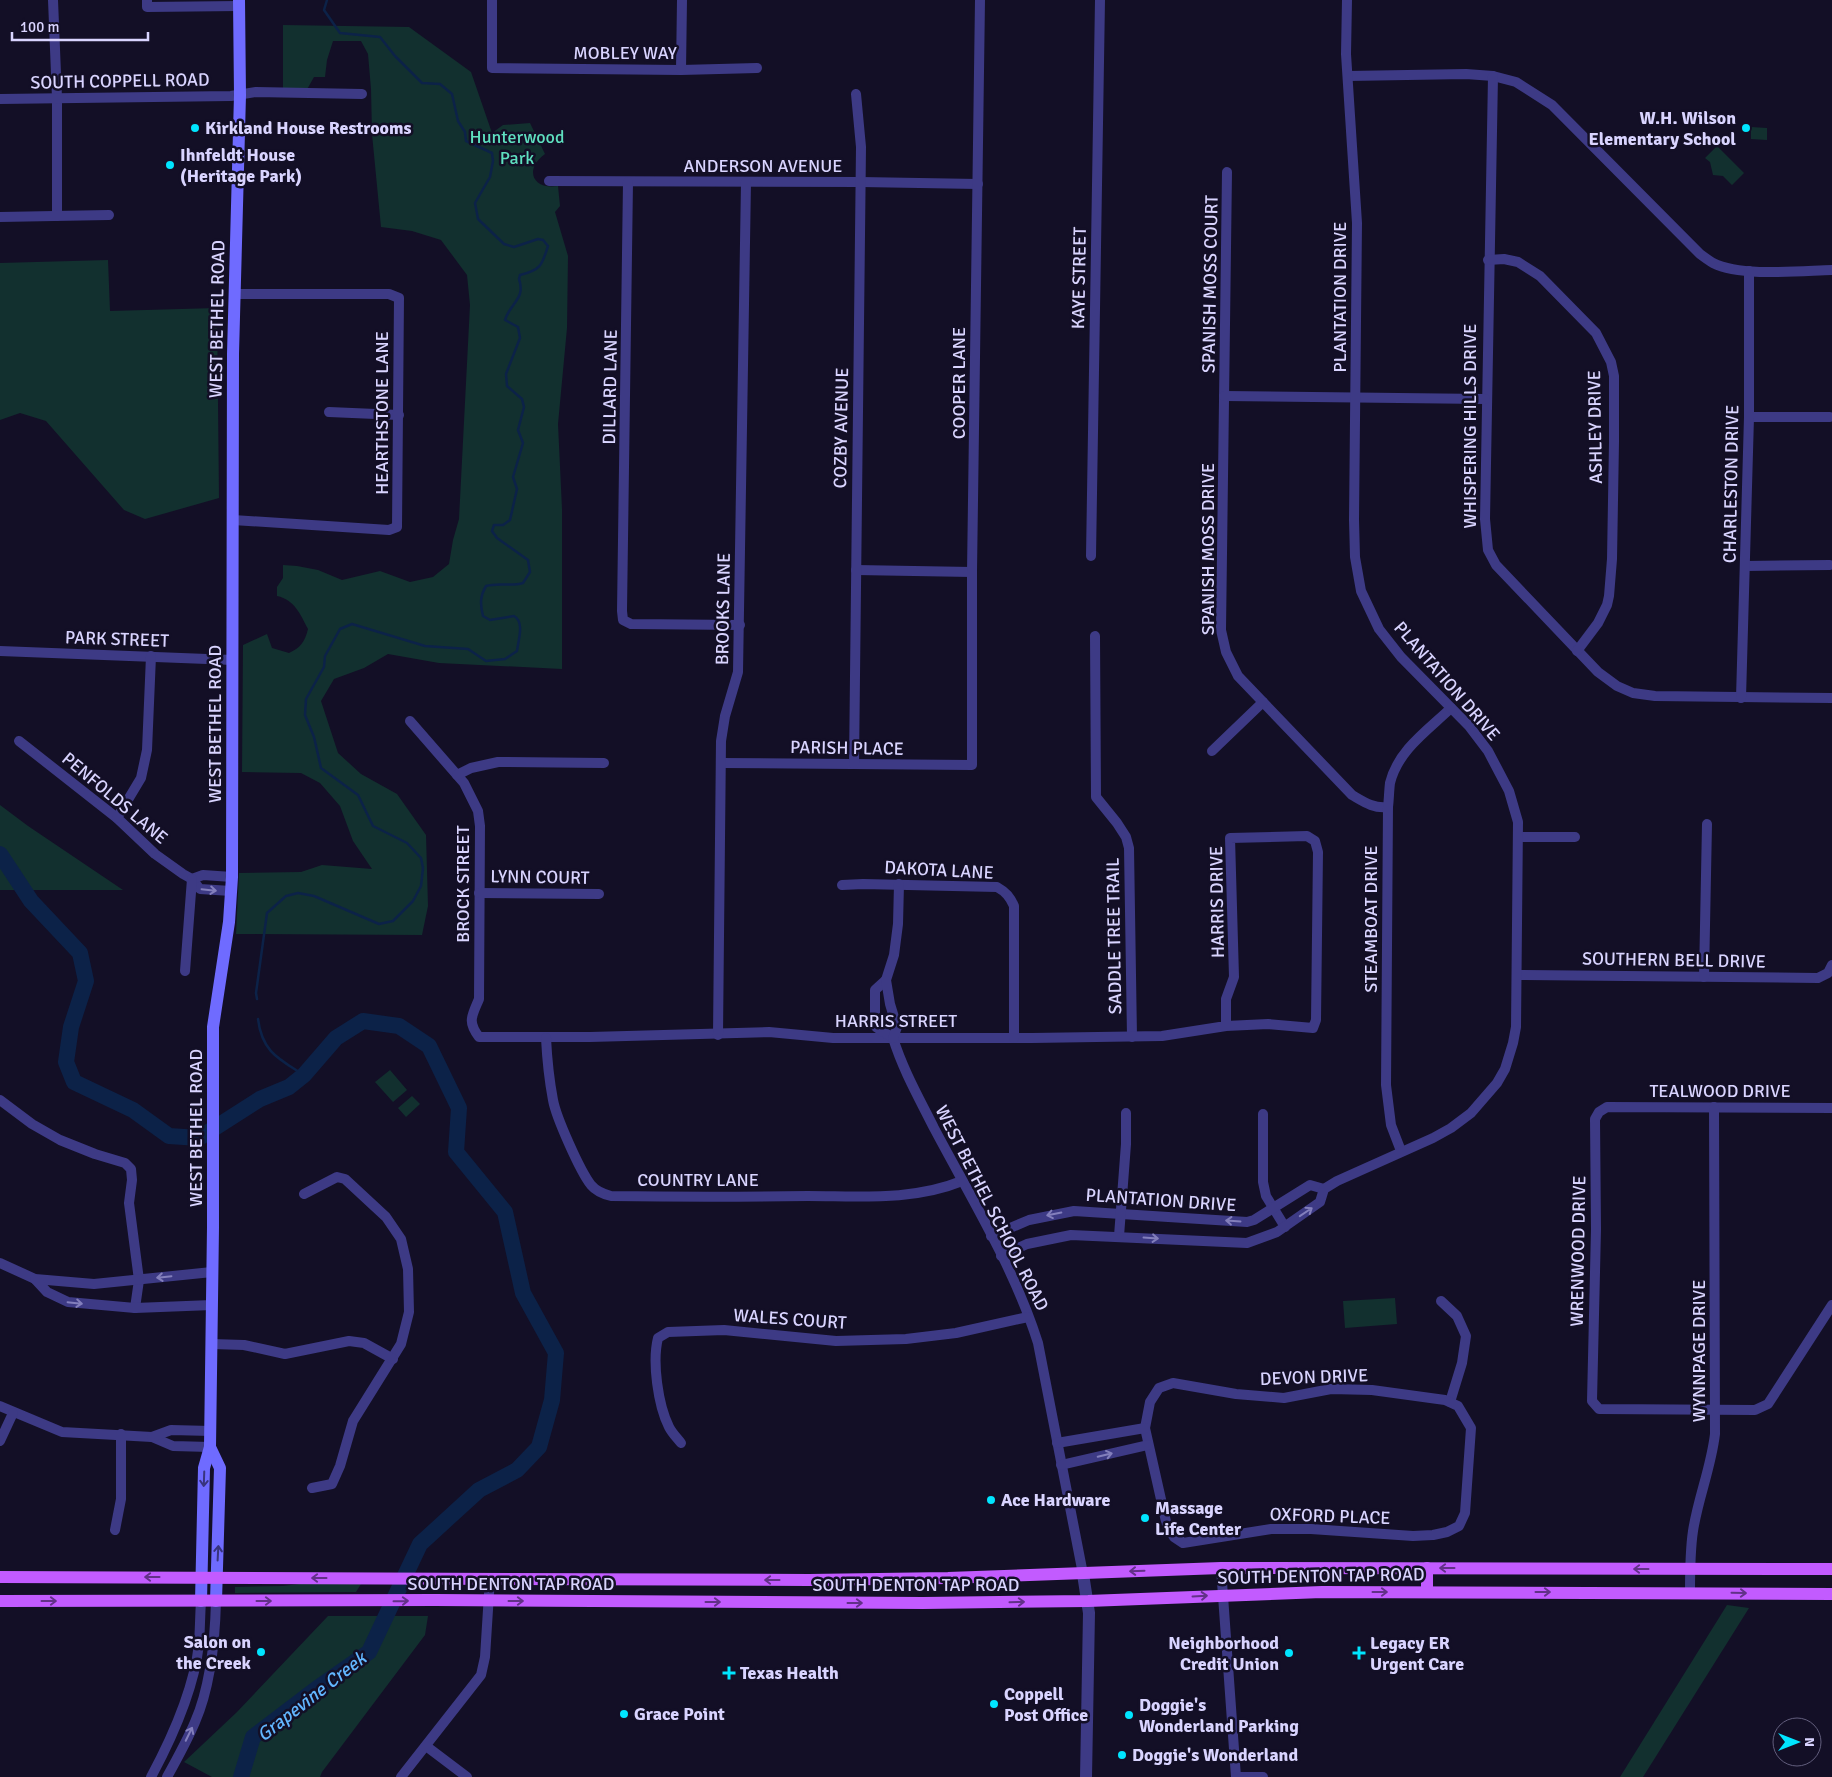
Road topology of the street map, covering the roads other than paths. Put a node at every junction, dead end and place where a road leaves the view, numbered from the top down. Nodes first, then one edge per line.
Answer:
1 (53, 0) edge
2 (492, 0) edge
3 (682, 0) edge
4 (980, 0) edge
5 (1100, 0) edge
6 (1347, 0) edge
7 (239, 3) edge
8 (147, 4) edge
9 (757, 68) dead end
10 (681, 70) junction
11 (1348, 76) junction
12 (1492, 76) junction
13 (362, 94) dead end
14 (856, 94) dead end
15 (240, 95) junction
16 (56, 98) junction
17 (0, 99) edge
18 (1227, 172) dead end
19 (549, 181) dead end
20 (628, 182) junction
21 (746, 182) junction
22 (861, 182) junction
23 (978, 184) junction
24 (57, 216) junction
25 (108, 216) dead end
26 (0, 217) edge
27 (1488, 260) junction
28 (1832, 270) edge
29 (1749, 271) junction
30 (235, 294) junction
31 (1224, 396) junction
32 (1355, 398) junction
33 (1485, 399) junction
34 (329, 412) dead end
35 (399, 415) junction
36 (1749, 417) junction
37 (1830, 417) dead end
38 (233, 520) junction
39 (1091, 556) dead end
40 (1830, 565) dead end
41 (1746, 566) junction
42 (856, 570) junction
43 (972, 572) junction
44 (740, 625) junction
45 (1095, 636) dead end
46 (0, 651) edge
47 (1577, 651) junction
48 (151, 656) junction
49 (233, 660) junction
50 (1741, 698) junction
51 (1832, 698) edge
52 (1263, 702) junction
53 (1451, 708) junction
54 (410, 721) dead end
55 (19, 741) dead end
56 (1212, 751) dead end
57 (604, 763) dead end
58 (721, 764) junction
59 (854, 764) junction
60 (972, 765) joint
61 (457, 775) junction
62 (1388, 807) junction
63 (117, 818) junction
64 (1707, 824) dead end
65 (1518, 837) junction
66 (1575, 837) dead end
67 (232, 877) junction
68 (192, 878) junction
69 (898, 884) junction
70 (842, 885) dead end
71 (231, 891) junction
72 (480, 893) junction
73 (599, 894) dead end
74 (1830, 969) edge
75 (185, 971) dead end
76 (1518, 975) junction
77 (1704, 977) junction
78 (886, 980) junction
79 (1226, 1026) junction
80 (1313, 1028) joint
81 (718, 1035) junction
82 (1132, 1036) junction
83 (479, 1037) joint
84 (546, 1038) junction
85 (892, 1038) junction
86 (1014, 1038) junction
87 (0, 1100) edge
88 (1607, 1107) joint
89 (1714, 1107) junction
90 (1832, 1108) edge
91 (1126, 1113) dead end
92 (1263, 1114) dead end
93 (1401, 1151) junction
94 (962, 1181) junction
95 (1324, 1189) junction
96 (304, 1194) dead end
97 (1273, 1208) junction
98 (1121, 1214) junction
99 (1285, 1227) junction
100 (990, 1236) junction
101 (1119, 1236) junction
102 (1001, 1256) junction
103 (0, 1263) edge
104 (212, 1272) junction
105 (35, 1279) junction
106 (139, 1280) junction
107 (1441, 1301) dead end
108 (212, 1305) junction
109 (1832, 1305) edge
110 (135, 1308) junction
111 (1028, 1317) junction
112 (212, 1344) junction
113 (393, 1359) junction
114 (1454, 1404) junction
115 (0, 1406) edge
116 (1716, 1410) junction
117 (13, 1413) junction
118 (1145, 1428) junction
119 (211, 1431) junction
120 (121, 1434) junction
121 (152, 1437) junction
122 (0, 1441) edge
123 (681, 1443) dead end
124 (1057, 1443) junction
125 (1148, 1445) junction
126 (210, 1447) junction
127 (1061, 1465) junction
128 (312, 1488) dead end
129 (115, 1530) dead end
130 (1221, 1568) junction
131 (1427, 1568) junction
132 (1690, 1569) junction
133 (1832, 1569) edge
134 (1083, 1574) junction
135 (0, 1577) edge
136 (201, 1577) junction
137 (216, 1577) junction
138 (490, 1578) junction
139 (690, 1580) junction
140 (806, 1580) junction
141 (1427, 1592) junction
142 (1690, 1592) junction
143 (1832, 1594) edge
144 (1222, 1595) junction
145 (489, 1601) junction
146 (1088, 1601) junction
147 (0, 1602) edge
148 (201, 1602) junction
149 (216, 1602) junction
150 (690, 1602) junction
151 (806, 1602) junction
152 (426, 1746) junction
153 (151, 1777) edge
154 (167, 1777) edge
155 (401, 1777) edge
156 (467, 1777) edge
157 (1086, 1777) edge
158 (1236, 1777) edge
159 (1263, 1777) edge

1 - 16 street
2 - 10 street, MOBLEY WAY
3 - 10 street
4 - 23 street, COOPER LANE
5 - 39 street, KAYE STREET
6 - 11 street, PLANTATION DRIVE
7 - 8 street
7 - 15 main road, WEST BETHEL ROAD
9 - 10 street, MOBLEY WAY
11 - 12 street
11 - 32 street, PLANTATION DRIVE
12 - 27 street, WHISPERING HILLS DRIVE
12 - 29 street
13 - 15 street, SOUTH COPPELL ROAD
14 - 22 street, COZBY AVENUE
15 - 16 street, SOUTH COPPELL ROAD
15 - 30 main road, WEST BETHEL ROAD
16 - 17 street, SOUTH COPPELL ROAD
16 - 24 street
18 - 31 street, SPANISH MOSS COURT
19 - 20 street, ANDERSON AVENUE
20 - 21 street, ANDERSON AVENUE
20 - 44 street, DILLARD LANE
21 - 22 street, ANDERSON AVENUE
21 - 44 street, BROOKS LANE
22 - 23 street, ANDERSON AVENUE
22 - 42 street, COZBY AVENUE
23 - 43 street, COOPER LANE
24 - 25 street
24 - 26 street
27 - 33 street, WHISPERING HILLS DRIVE
27 - 47 street, ASHLEY DRIVE
28 - 29 street
29 - 36 street, CHARLESTON DRIVE
30 - 35 street, HEARTHSTONE LANE
30 - 38 main road, WEST BETHEL ROAD
31 - 32 street
31 - 52 street, SPANISH MOSS DRIVE
32 - 33 street
32 - 53 street, PLANTATION DRIVE
33 - 47 street, WHISPERING HILLS DRIVE
34 - 35 street
35 - 38 street, HEARTHSTONE LANE
36 - 37 street
36 - 41 street, CHARLESTON DRIVE
38 - 49 main road, WEST BETHEL ROAD
40 - 41 street
41 - 50 street, CHARLESTON DRIVE
42 - 43 street
42 - 59 street, COZBY AVENUE
43 - 60 street, COOPER LANE
44 - 58 street, BROOKS LANE
45 - 82 street, SADDLE TREE TRAIL
46 - 48 street, PARK STREET
47 - 50 street, WHISPERING HILLS DRIVE
48 - 49 street, PARK STREET
48 - 63 street
49 - 67 main road, WEST BETHEL ROAD
50 - 51 street, WHISPERING HILLS DRIVE
52 - 56 street
52 - 62 street, SPANISH MOSS DRIVE
53 - 62 street, STEAMBOAT DRIVE
53 - 65 street, PLANTATION DRIVE
54 - 61 street, BROCK STREET
55 - 63 street, PENFOLDS LANE
57 - 61 street
58 - 59 street, PARISH PLACE
58 - 81 street, BROOKS LANE
59 - 60 street, PARISH PLACE
61 - 72 street, BROCK STREET
62 - 93 street, STEAMBOAT DRIVE
63 - 68 street, PENFOLDS LANE
64 - 77 street
65 - 66 street
65 - 76 street, PLANTATION DRIVE
67 - 68 street
67 - 71 main road, WEST BETHEL ROAD
68 -> 71 street, PENFOLDS LANE
68 - 75 street
69 - 70 street, DAKOTA LANE
69 - 78 street
69 - 86 street, DAKOTA LANE
71 - 104 main road, WEST BETHEL ROAD
72 - 73 street, LYNN COURT
72 - 83 street, BROCK STREET
74 - 77 street, SOUTHERN BELL DRIVE
76 - 77 street, SOUTHERN BELL DRIVE
76 - 93 street, PLANTATION DRIVE
78 - 85 street
78 - 85 street
79 - 80 street, HARRIS STREET
79 - 80 street, HARRIS DRIVE
79 - 82 street, HARRIS STREET
81 - 84 street, HARRIS STREET
81 - 85 street, HARRIS STREET
82 - 86 street, HARRIS STREET
83 - 84 street, HARRIS STREET
84 - 94 street, COUNTRY LANE
85 - 86 street, HARRIS STREET
85 - 94 street, WEST BETHEL SCHOOL ROAD
87 - 106 street
88 - 89 street, TEALWOOD DRIVE
88 - 116 street, WRENWOOD DRIVE
89 - 90 street, TEALWOOD DRIVE
89 - 116 street, WYNNPAGE DRIVE
91 - 98 street
92 - 97 street
93 - 95 street, PLANTATION DRIVE
94 - 100 street, WEST BETHEL SCHOOL ROAD
95 - 97 street, PLANTATION DRIVE
99 -> 95 street, PLANTATION DRIVE
96 - 113 street
97 -> 98 street, PLANTATION DRIVE
97 - 99 street
98 -> 100 street, PLANTATION DRIVE
98 - 101 street
101 -> 99 street, PLANTATION DRIVE
100 - 102 street, WEST BETHEL SCHOOL ROAD
101 - 102 street, PLANTATION DRIVE
102 - 111 street, WEST BETHEL SCHOOL ROAD
103 - 105 street
104 -> 106 street
104 - 108 main road, WEST BETHEL ROAD
105 - 106 street
105 -> 110 street
106 - 110 street
107 - 114 street
108 - 110 street
108 - 112 main road, WEST BETHEL ROAD
109 - 116 street
111 - 123 street, WALES COURT
111 - 124 street, WEST BETHEL SCHOOL ROAD
112 - 113 street
112 - 119 main road, WEST BETHEL ROAD
113 - 128 street
114 - 118 street, DEVON DRIVE
114 - 125 street, OXFORD PLACE
115 - 117 street
116 - 132 street, WYNNPAGE DRIVE
117 - 120 street
117 - 122 street
118 - 124 street
118 - 125 street
119 - 121 street
119 - 126 main road, WEST BETHEL ROAD
120 - 121 street
120 - 129 street
121 - 126 street
124 - 127 street, WEST BETHEL SCHOOL ROAD
127 -> 125 street
126 -> 136 main road, WEST BETHEL ROAD
137 -> 126 main road, WEST BETHEL ROAD
127 - 134 street, WEST BETHEL SCHOOL ROAD
130 - 131 main road, SOUTH DENTON TAP ROAD
130 -> 134 main road, SOUTH DENTON TAP ROAD
130 - 144 street
132 -> 131 main road, SOUTH DENTON TAP ROAD
131 - 141 main road
132 - 133 main road, SOUTH DENTON TAP ROAD
132 - 142 street, WYNNPAGE DRIVE
134 - 140 main road, SOUTH DENTON TAP ROAD
134 - 146 street
136 -> 135 main road, SOUTH DENTON TAP ROAD
136 - 137 main road, SOUTH DENTON TAP ROAD
136 - 148 main road, WEST BETHEL ROAD
138 -> 137 main road, SOUTH DENTON TAP ROAD
137 - 149 main road, WEST BETHEL ROAD
138 - 139 main road, SOUTH DENTON TAP ROAD
138 - 145 street
140 -> 139 main road, SOUTH DENTON TAP ROAD
139 - 150 main road
140 - 151 main road
141 -> 142 main road, SOUTH DENTON TAP ROAD
144 -> 141 main road, SOUTH DENTON TAP ROAD
142 -> 143 main road, SOUTH DENTON TAP ROAD
146 -> 144 main road, SOUTH DENTON TAP ROAD
144 - 158 street
149 -> 145 main road, SOUTH DENTON TAP ROAD
145 -> 150 main road, SOUTH DENTON TAP ROAD
145 - 152 street
151 -> 146 main road, SOUTH DENTON TAP ROAD
146 - 157 street
147 -> 148 main road, SOUTH DENTON TAP ROAD
148 - 149 main road, SOUTH DENTON TAP ROAD
148 - 153 street
154 -> 149 street
150 -> 151 main road, SOUTH DENTON TAP ROAD
152 - 155 street
152 - 156 street
158 - 159 street

